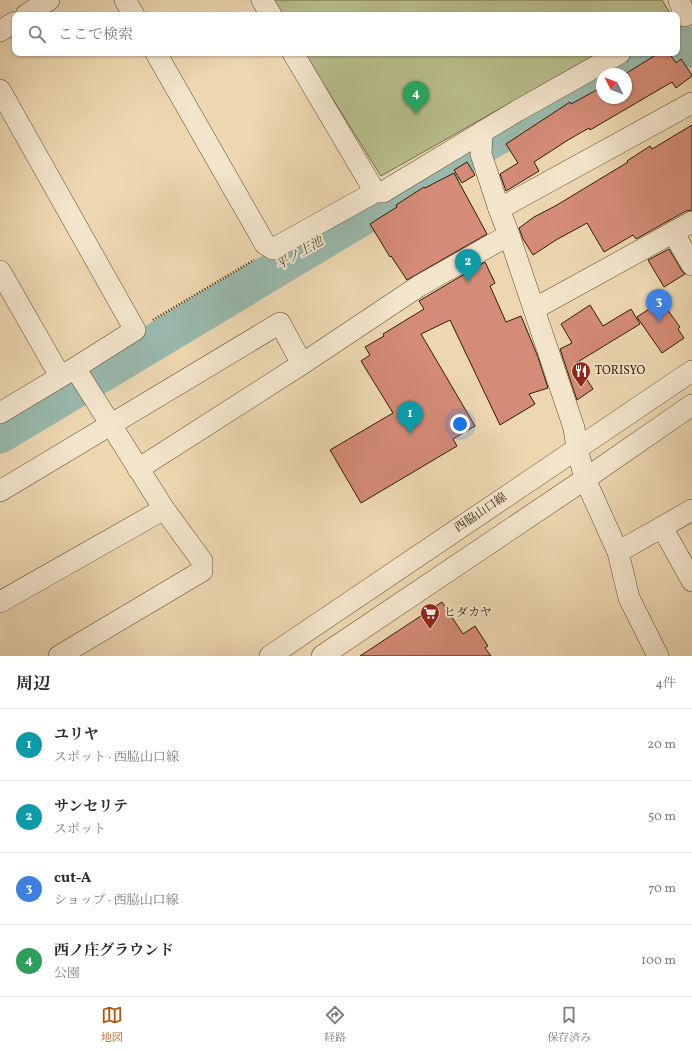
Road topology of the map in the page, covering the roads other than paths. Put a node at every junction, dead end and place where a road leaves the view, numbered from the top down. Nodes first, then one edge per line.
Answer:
1 (49, 0) edge
2 (126, 0) edge
3 (262, 0) edge
4 (31, 12) edge
5 (132, 12) edge
6 (269, 12) edge
7 (12, 24) edge
8 (0, 31) edge
9 (158, 56) edge
10 (295, 56) edge
11 (615, 56) edge
12 (0, 90) edge
13 (692, 103) edge
14 (482, 132) junction
15 (375, 192) junction
16 (499, 209) junction
17 (692, 222) edge
18 (673, 232) junction
19 (509, 235) junction
20 (692, 265) edge
21 (0, 271) edge
22 (534, 309) junction
23 (302, 364) junction
24 (692, 371) edge
25 (76, 378) junction
26 (692, 405) edge
27 (0, 413) edge
28 (110, 425) junction
29 (577, 448) junction
30 (138, 469) junction
31 (585, 479) junction
32 (0, 491) edge
33 (164, 509) junction
34 (692, 510) edge
35 (662, 527) junction
36 (618, 552) junction
37 (692, 581) edge
38 (0, 602) edge
39 (59, 656) edge
40 (270, 656) edge
41 (322, 656) edge
42 (658, 656) edge

1 - 4 street
2 - 5 street
3 - 6 street
7 - 8 street
9 - 15 street
10 - 15 street
11 - 14 street
12 - 25 street
13 - 16 street
14 - 15 street
14 - 16 street
16 - 19 street
17 - 18 street
18 - 20 street
18 - 22 street
19 - 22 street
19 - 23 street
21 - 25 street
22 - 29 street
23 - 28 street
23 - 30 street
24 - 29 street, 西脇山口線
25 - 27 street
25 - 28 street
26 - 31 street
28 - 30 street
28 - 32 street
29 - 31 street
29 - 40 street, 西脇山口線
30 - 33 street
31 - 36 street
31 - 41 street
33 - 38 street
33 - 39 street
34 - 35 street
35 - 36 street
35 - 37 street
36 - 42 street

